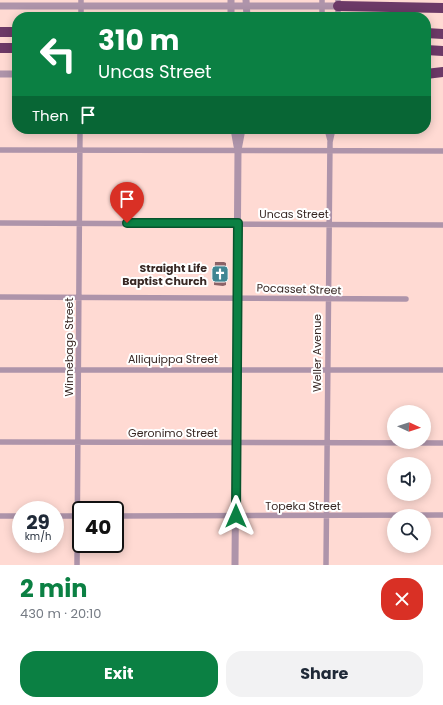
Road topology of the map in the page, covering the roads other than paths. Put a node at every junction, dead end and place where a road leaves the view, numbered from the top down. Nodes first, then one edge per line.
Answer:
1 (81, 3) edge
2 (231, 3) edge
3 (246, 3) edge
4 (322, 3) edge
5 (338, 3) edge
6 (0, 6) edge
7 (443, 8) edge
8 (0, 32) edge
9 (12, 32) edge
10 (431, 34) edge
11 (443, 34) edge
12 (0, 48) edge
13 (12, 48) edge
14 (431, 50) edge
15 (443, 51) edge
16 (443, 72) edge
17 (431, 73) edge
18 (0, 74) edge
19 (12, 74) edge
20 (80, 134) edge
21 (235, 134) edge
22 (241, 134) edge
23 (328, 134) edge
24 (332, 134) edge
25 (330, 142) junction
26 (0, 150) edge
27 (80, 150) junction
28 (238, 150) junction
29 (330, 151) junction
30 (443, 151) edge
31 (0, 223) edge
32 (79, 223) junction
33 (238, 223) junction
34 (329, 224) junction
35 (443, 225) edge
36 (0, 297) edge
37 (80, 297) junction
38 (238, 297) junction
39 (406, 299) dead end
40 (328, 300) junction
41 (236, 369) junction
42 (0, 370) edge
43 (79, 370) junction
44 (327, 370) junction
45 (443, 370) edge
46 (0, 442) edge
47 (327, 442) junction
48 (78, 443) junction
49 (236, 443) junction
50 (443, 443) edge
51 (79, 501) edge
52 (443, 515) edge
53 (0, 516) edge
54 (12, 516) edge
55 (124, 516) edge
56 (236, 516) junction
57 (326, 516) junction
58 (78, 553) edge
59 (78, 565) edge
60 (236, 565) edge
61 (326, 565) edge

1 - 2 street
1 - 6 street
2 - 3 street
3 - 4 street
4 - 5 street
5 - 7 highway
8 - 9 highway
10 - 11 highway
12 - 13 highway
14 - 15 highway
16 - 17 highway
18 - 19 street
20 - 27 street, Winnebago Street
21 - 28 street
22 - 28 street
23 - 25 street, Weller Avenue
24 - 25 street, Weller Avenue
25 - 29 street, Weller Avenue
26 - 27 street
27 - 28 street
27 - 32 street, Winnebago Street
28 - 29 street
28 - 33 street
29 - 30 street
29 - 34 street, Weller Avenue
31 - 32 street, Uncas Street
32 - 33 street, Uncas Street
32 - 37 street, Winnebago Street
33 - 34 street, Uncas Street
33 - 38 street
34 - 35 street, Uncas Street
34 - 40 street, Weller Avenue
36 - 37 street, Pocasset Street
37 - 38 street, Pocasset Street
37 - 43 street, Winnebago Street
38 - 40 street, Pocasset Street
38 - 41 street
39 - 40 street, Pocasset Street
40 - 44 street, Weller Avenue
41 - 43 street, Alliquippa Street
41 - 44 street, Alliquippa Street
41 - 49 street
42 - 43 street, Alliquippa Street
43 - 48 street, Winnebago Street
44 - 45 street, Alliquippa Street
44 - 47 street, Weller Avenue
46 - 48 street, Geronimo Street
47 - 49 street, Geronimo Street
47 - 50 street, Geronimo Street
47 - 57 street, Weller Avenue
48 - 49 street, Geronimo Street
48 - 51 street, Winnebago Street
49 - 56 street
52 - 57 street, Topeka Street
53 - 54 street
55 - 56 street, Topeka Street
56 - 57 street, Topeka Street
56 - 60 street
57 - 61 street, Weller Avenue
58 - 59 street, Winnebago Street

